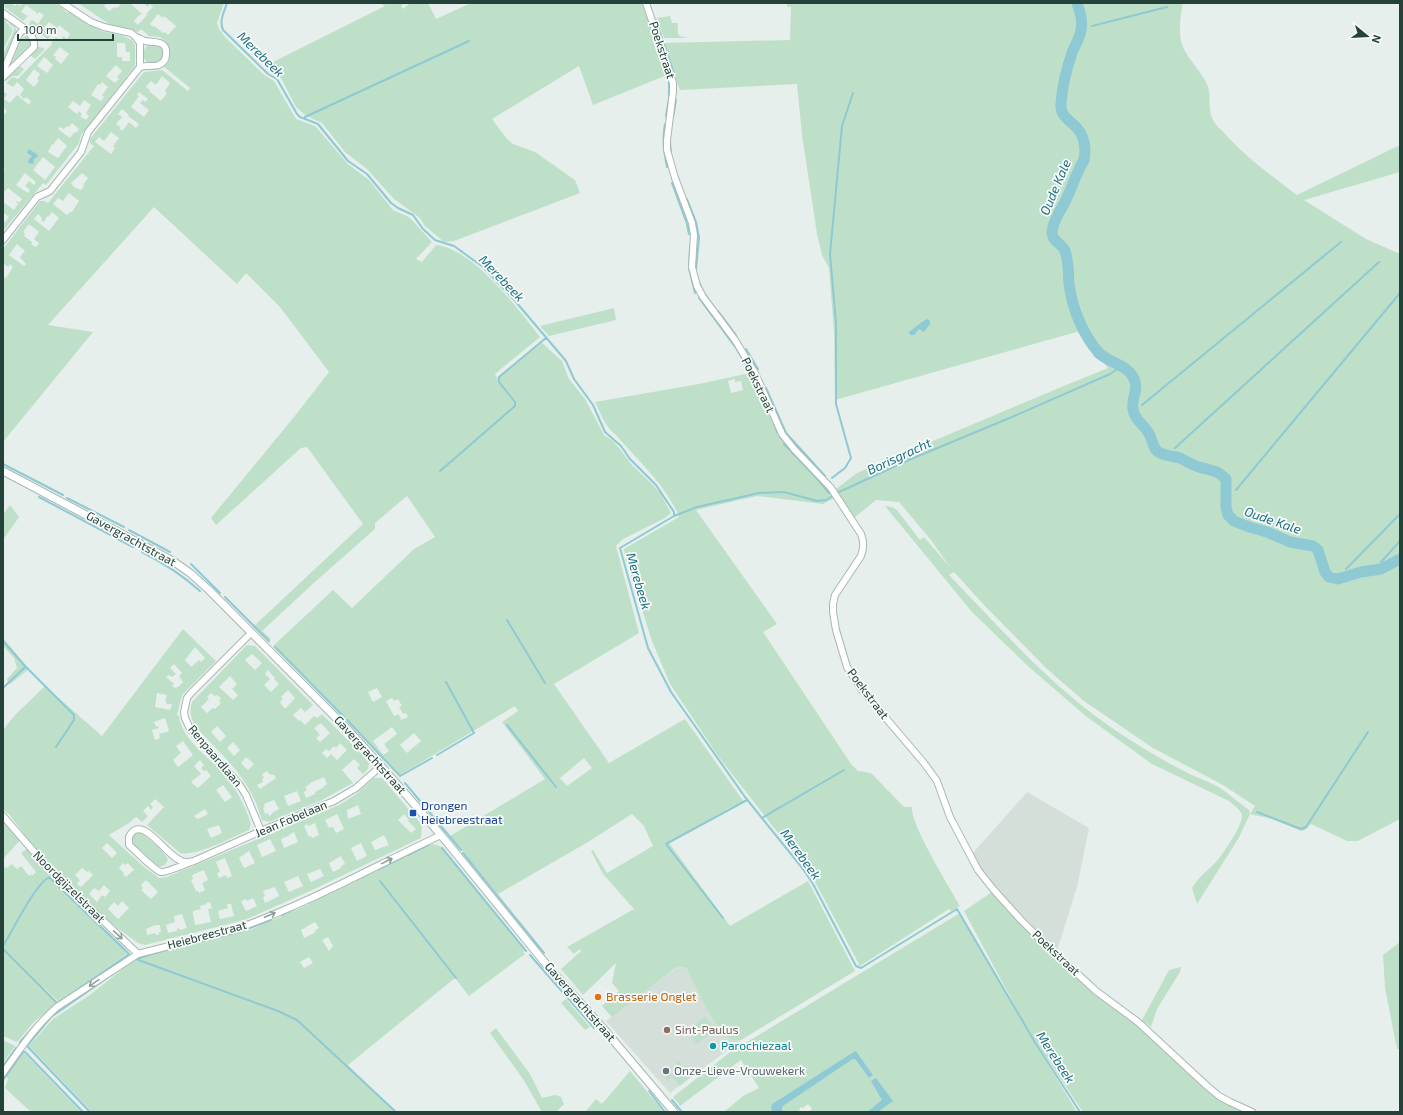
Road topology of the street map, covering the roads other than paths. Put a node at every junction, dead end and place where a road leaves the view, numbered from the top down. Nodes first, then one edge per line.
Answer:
1 (62, 3) edge
2 (73, 3) edge
3 (646, 3) edge
4 (75, 12) junction
5 (3, 13) edge
6 (24, 28) junction
7 (136, 37) junction
8 (140, 67) junction
9 (3, 72) edge
10 (3, 77) edge
11 (3, 240) edge
12 (3, 471) edge
13 (252, 633) junction
14 (382, 766) junction
15 (3, 816) edge
16 (261, 831) junction
17 (441, 835) junction
18 (194, 861) junction
19 (138, 954) junction
20 (3, 1073) edge
21 (674, 1112) edge
22 (1252, 1112) edge

1 - 4 street
2 - 4 street
3 - 22 street, Poekstraat
4 - 7 street
5 - 6 street
6 - 9 street
6 - 10 street
7 - 8 street
7 - 8 street
8 - 11 street
12 - 13 street, Gavergrachtstraat
13 - 14 street, Gavergrachtstraat
13 - 16 street, Renpaardlaan
14 - 16 street, Jean Fobelaan
14 - 17 street, Gavergrachtstraat
15 -> 19 street, Noordgijzelstraat
16 - 18 street, Jean Fobelaan
19 -> 17 street, Heiebreestraat
17 - 21 street, Gavergrachtstraat
18 - 18 street, Jean Fobelaan
19 -> 20 street, Heiebreestraat

